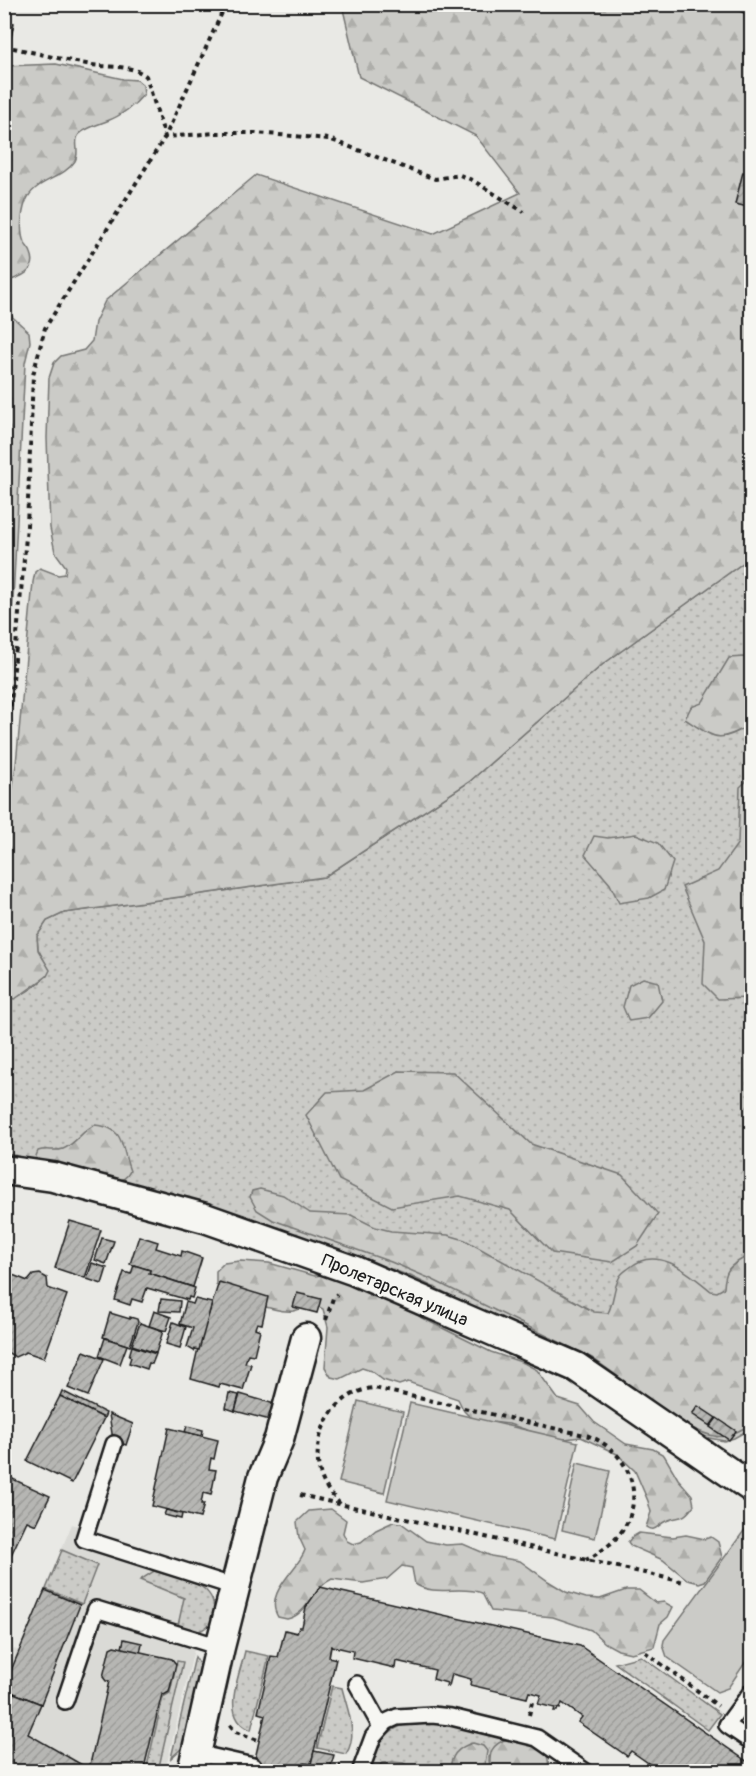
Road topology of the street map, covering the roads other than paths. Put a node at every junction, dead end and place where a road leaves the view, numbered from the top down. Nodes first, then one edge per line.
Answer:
1 (746, 4) edge
2 (752, 5) edge
3 (4, 1170) edge
4 (306, 1338) dead end
5 (114, 1444) dead end
6 (752, 1488) edge
7 (235, 1587) junction
8 (220, 1647) junction
9 (357, 1684) dead end
10 (752, 1691) edge
11 (65, 1701) dead end
12 (381, 1727) junction
13 (752, 1742) edge
14 (194, 1762) edge
15 (253, 1767) dead end
16 (360, 1772) edge
17 (586, 1772) edge

1 - 2 lane
3 - 6 street, Пролетарская улица
4 - 7 street
5 - 7 lane
7 - 8 street
8 - 11 lane
8 - 14 street
9 - 12 lane
10 - 13 lane
12 - 16 lane
12 - 17 lane
14 - 15 lane

